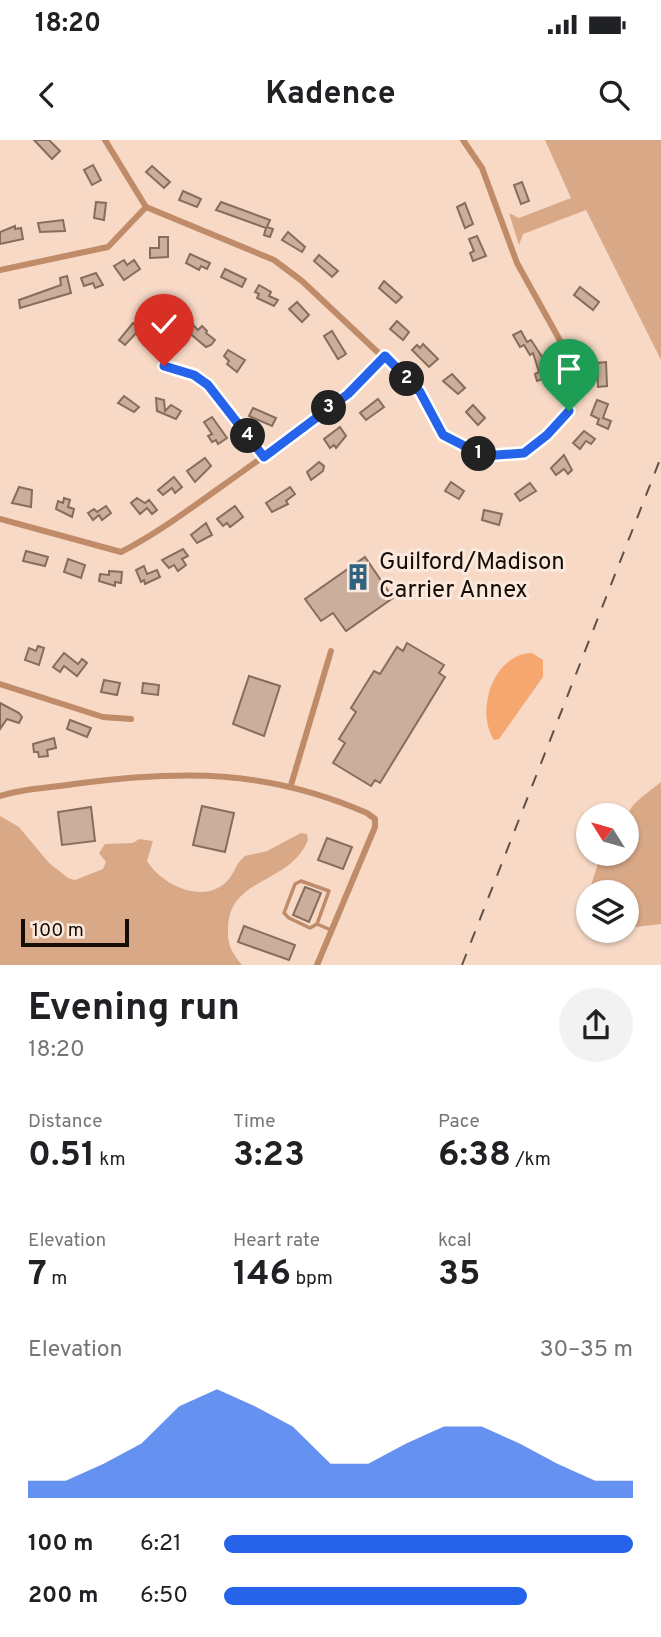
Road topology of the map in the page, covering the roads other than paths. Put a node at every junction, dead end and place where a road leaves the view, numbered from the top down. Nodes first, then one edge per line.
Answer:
1 (105, 140) edge
2 (463, 140) edge
3 (146, 207) junction
4 (0, 270) edge
5 (385, 356) junction
6 (164, 366) dead end
7 (264, 457) junction
8 (0, 519) edge
9 (331, 651) dead end
10 (0, 684) edge
11 (131, 719) dead end
12 (291, 785) junction
13 (0, 796) edge
14 (317, 924) junction
15 (331, 930) junction
16 (317, 965) edge

1 - 3 street
2 - 5 street
3 - 4 street
3 - 5 street
5 - 7 street
6 - 7 street
7 - 8 street
9 - 12 street
10 - 11 street
12 - 13 street
12 - 15 street
14 - 14 lane
14 - 15 lane
15 - 16 street

